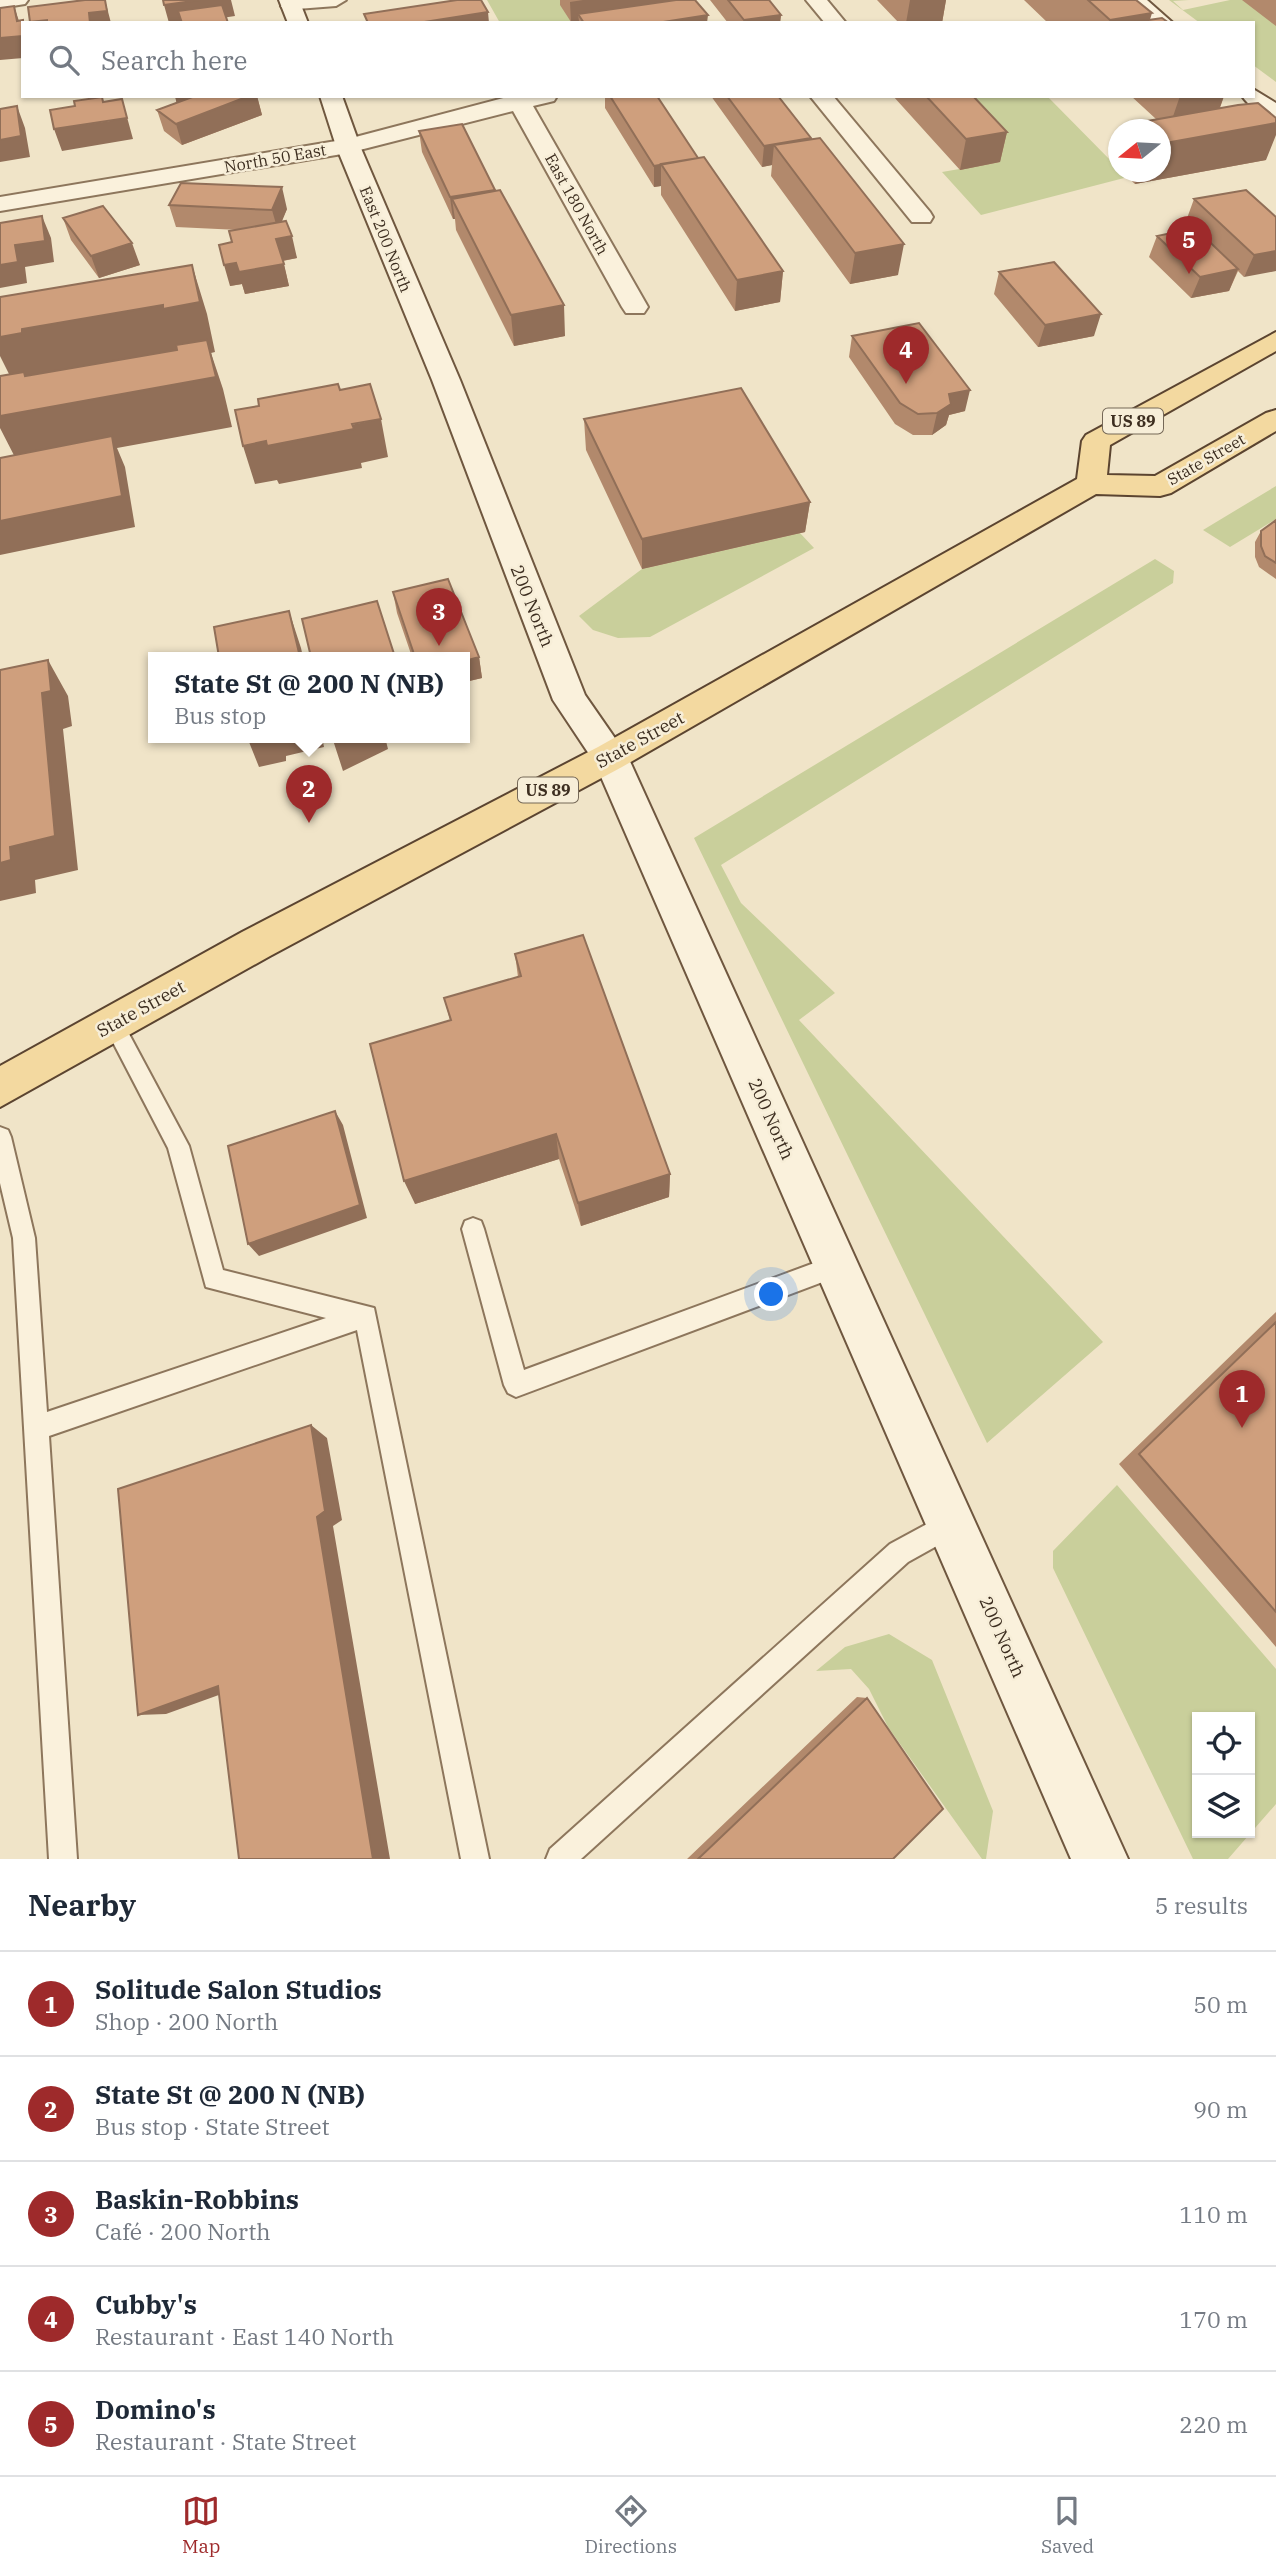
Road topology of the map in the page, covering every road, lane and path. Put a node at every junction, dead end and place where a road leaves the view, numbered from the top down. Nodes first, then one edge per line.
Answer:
1 (18, 0) edge
2 (336, 0) edge
3 (817, 0) edge
4 (1135, 0) edge
5 (0, 2) edge
6 (292, 10) edge
7 (834, 21) edge
8 (1161, 21) edge
9 (332, 98) edge
10 (535, 98) edge
11 (823, 98) edge
12 (1255, 98) edge
13 (519, 101) junction
14 (1276, 114) edge
15 (348, 146) junction
16 (0, 204) edge
17 (921, 217) dead end
18 (635, 307) dead end
19 (1276, 340) edge
20 (446, 380) joint
21 (1276, 419) edge
22 (1091, 484) junction
23 (610, 757) junction
24 (114, 1025) junction
25 (0, 1088) edge
26 (0, 1137) edge
27 (473, 1229) dead end
28 (836, 1266) junction
29 (366, 1316) junction
30 (36, 1428) junction
31 (951, 1524) junction
32 (63, 1859) edge
33 (475, 1859) edge
34 (560, 1859) edge
35 (1100, 1859) edge

1 - 5 street
2 - 6 street
3 - 7 street
4 - 8 street
9 - 15 street, East 200 North
10 - 13 street, North 50 East
11 - 17 street
12 - 14 street
13 - 15 street, North 50 East
13 - 18 street, East 180 North
15 - 16 street, North 50 East
15 - 20 street, East 200 North
19 - 22 main road, US 89
20 - 23 street, 200 North
21 - 22 main road, State Street
22 - 23 main road, State Street / US 89
23 - 24 main road, State Street / US 89
23 - 28 street, 200 North
24 - 25 main road, State Street / US 89
24 - 29 lane
26 - 30 lane
27 - 28 lane
28 - 31 street, 200 North
29 - 30 lane
29 - 33 lane
30 - 32 lane
31 - 34 lane
31 - 35 street, 200 North

